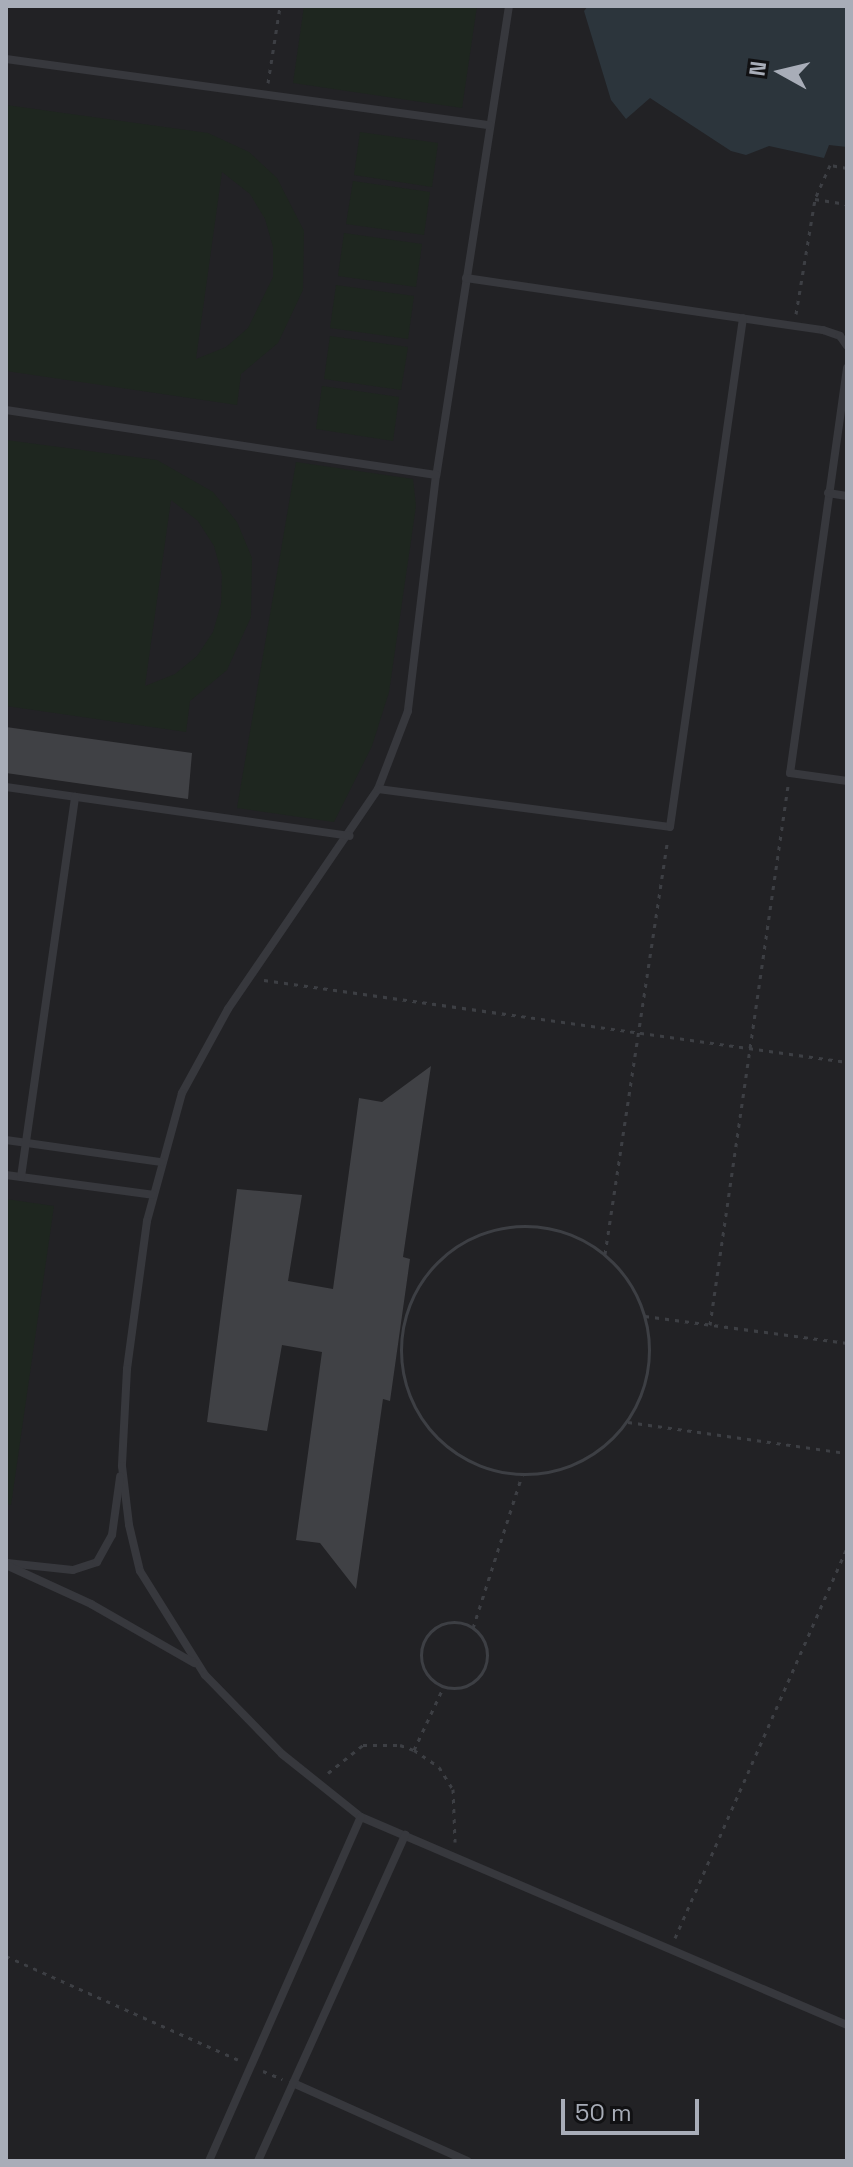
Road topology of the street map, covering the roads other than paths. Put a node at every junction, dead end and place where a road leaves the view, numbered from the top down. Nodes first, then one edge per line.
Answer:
1 (509, 6) edge
2 (6, 59) edge
3 (490, 125) junction
4 (466, 278) junction
5 (743, 318) junction
6 (847, 346) edge
7 (847, 368) edge
8 (6, 410) edge
9 (436, 475) junction
10 (828, 493) junction
11 (847, 496) edge
12 (847, 781) edge
13 (6, 787) edge
14 (378, 789) junction
15 (75, 797) junction
16 (350, 836) junction
17 (6, 1140) edge
18 (26, 1143) junction
19 (161, 1162) junction
20 (6, 1175) edge
21 (21, 1177) junction
22 (153, 1195) junction
23 (122, 1466) junction
24 (6, 1564) edge
25 (198, 1665) junction
26 (361, 1817) junction
27 (405, 1835) junction
28 (847, 2025) edge
29 (293, 2083) junction
30 (209, 2161) edge
31 (258, 2161) edge
32 (467, 2161) edge

1 - 3 lane
2 - 3 lane
3 - 4 lane
4 - 5 lane
4 - 9 lane
5 - 6 lane
5 - 14 lane
7 - 10 lane
8 - 9 lane
9 - 14 lane
10 - 11 lane
10 - 12 lane
13 - 15 lane
14 - 16 lane
15 - 16 lane
15 - 18 lane
16 - 19 lane
17 - 18 lane
18 - 19 lane
18 - 21 lane
19 - 22 lane
20 - 21 lane
21 - 22 lane
22 - 23 lane
23 - 24 lane
23 - 25 lane
24 - 25 lane
25 - 26 lane
26 - 27 lane
26 - 30 lane
27 - 28 lane
27 - 29 lane
29 - 31 lane
29 - 32 lane

